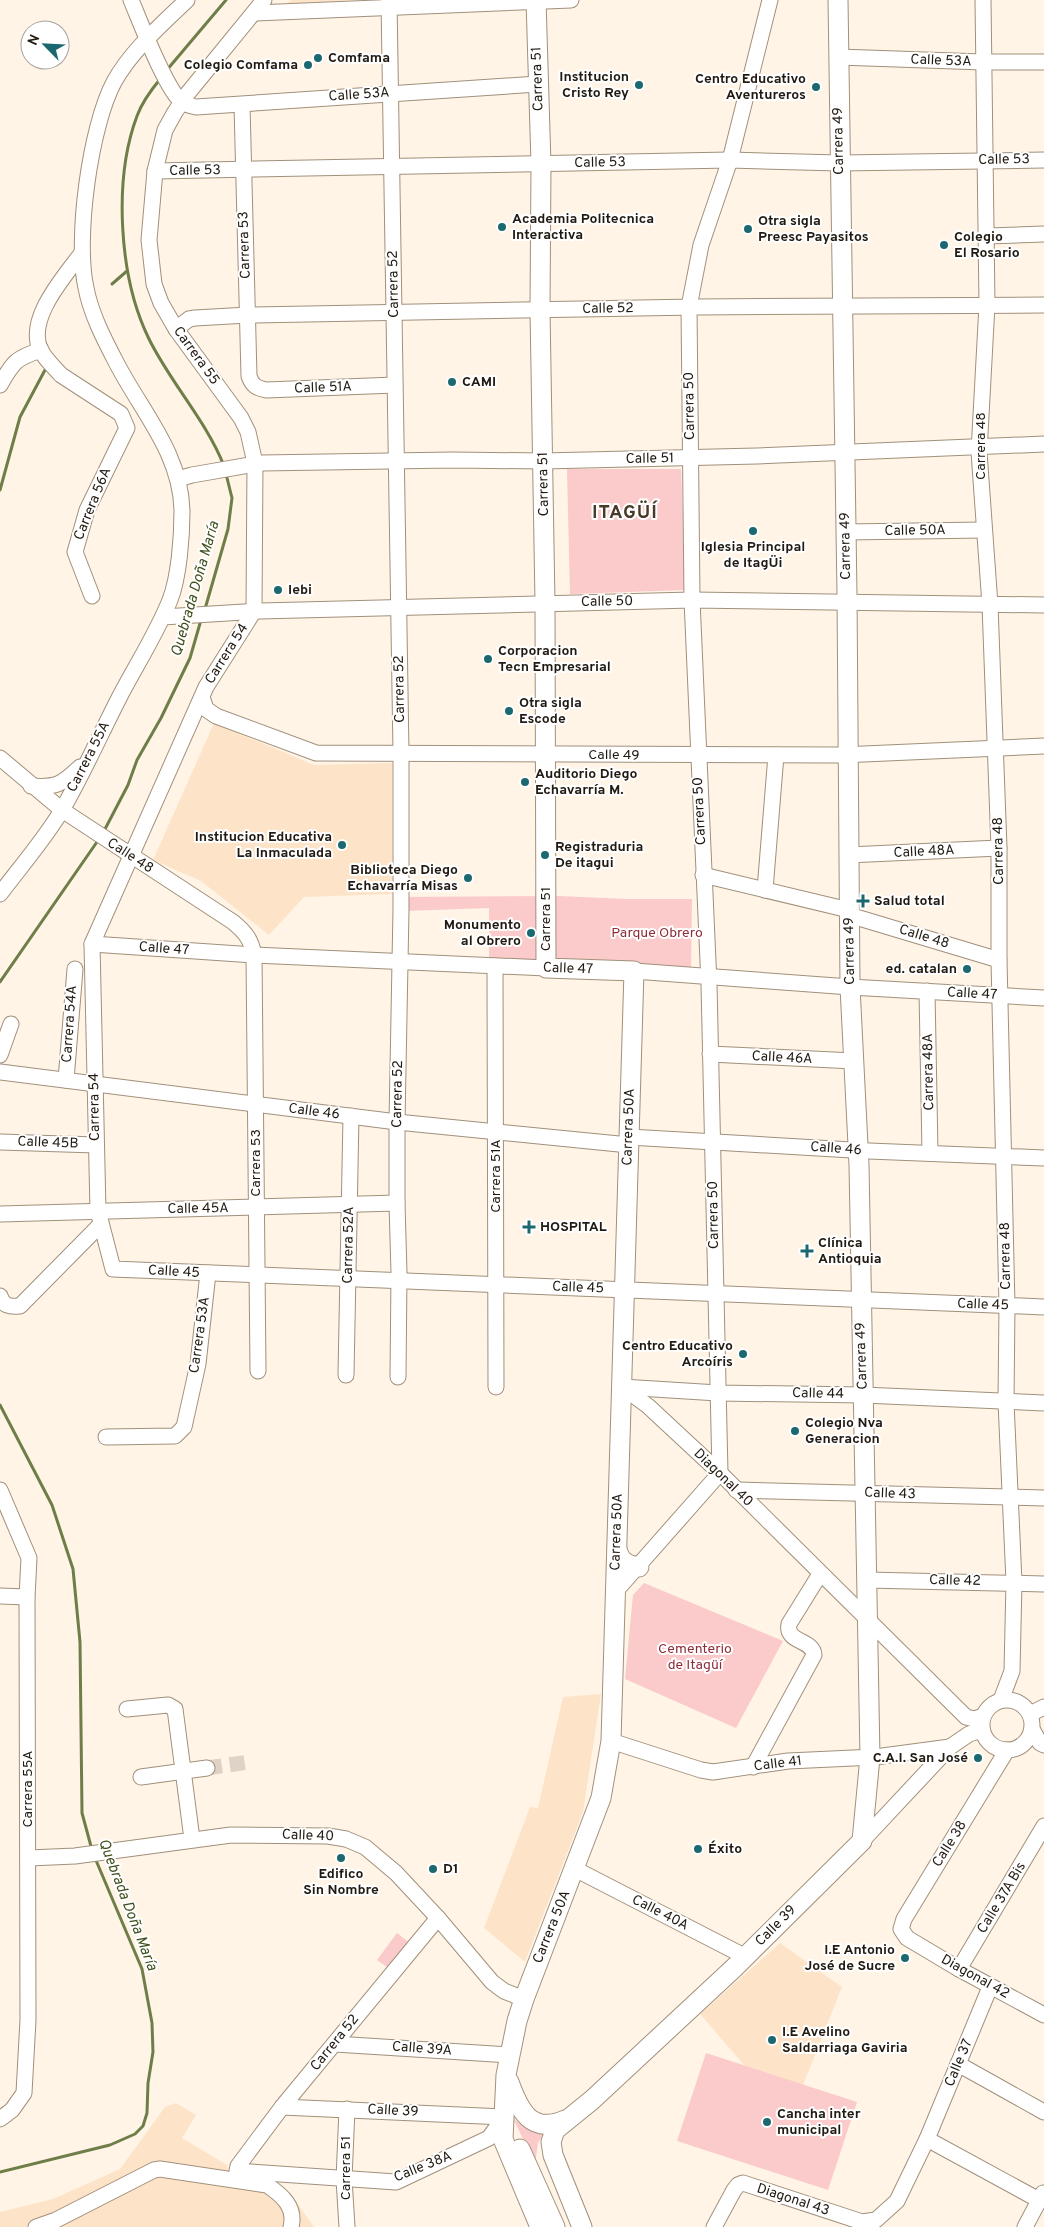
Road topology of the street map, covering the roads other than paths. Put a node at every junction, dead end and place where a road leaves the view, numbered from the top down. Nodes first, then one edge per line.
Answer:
1 (131, 0) edge
2 (187, 0) edge
3 (264, 0) edge
4 (571, 0) edge
5 (770, 0) edge
6 (838, 0) edge
7 (983, 0) edge
8 (536, 1) edge
9 (389, 4) edge
10 (255, 14) junction
11 (147, 39) junction
12 (838, 57) junction
13 (982, 62) junction
14 (1044, 62) edge
15 (538, 84) junction
16 (390, 93) junction
17 (182, 102) junction
18 (242, 105) junction
19 (730, 160) junction
20 (1044, 160) edge
21 (984, 161) junction
22 (839, 163) junction
23 (541, 164) junction
24 (392, 167) junction
25 (243, 170) junction
26 (155, 171) junction
27 (1044, 234) edge
28 (987, 236) junction
29 (81, 254) junction
30 (987, 305) junction
31 (1044, 305) edge
32 (689, 308) junction
33 (841, 308) junction
34 (540, 310) junction
35 (394, 311) junction
36 (248, 315) junction
37 (176, 329) junction
38 (41, 350) junction
39 (0, 384) edge
40 (252, 384) joint
41 (395, 385) junction
42 (1044, 444) edge
43 (979, 447) junction
44 (844, 453) junction
45 (691, 458) junction
46 (396, 461) junction
47 (543, 461) junction
48 (252, 464) junction
49 (185, 477) junction
50 (984, 530) junction
51 (846, 532) junction
52 (92, 596) dead end
53 (692, 600) junction
54 (847, 601) junction
55 (545, 604) junction
56 (990, 605) junction
57 (1044, 605) edge
58 (398, 607) junction
59 (249, 612) junction
60 (166, 618) junction
61 (202, 697) junction
62 (1044, 746) edge
63 (996, 747) junction
64 (401, 753) junction
65 (546, 755) junction
66 (698, 755) junction
67 (776, 755) junction
68 (846, 755) junction
69 (0, 758) edge
70 (88, 759) junction
71 (31, 786) junction
72 (62, 810) junction
73 (999, 848) junction
74 (125, 853) junction
75 (848, 855) junction
76 (703, 875) junction
77 (765, 890) junction
78 (0, 894) edge
79 (849, 912) junction
80 (92, 944) junction
81 (254, 955) junction
82 (999, 960) junction
83 (401, 962) junction
84 (496, 966) junction
85 (546, 968) junction
86 (75, 969) dead end
87 (634, 971) junction
88 (708, 975) junction
89 (850, 987) junction
90 (927, 991) junction
91 (1000, 995) junction
92 (1044, 998) edge
93 (11, 1024) dead end
94 (710, 1054) junction
95 (0, 1055) edge
96 (854, 1062) junction
97 (0, 1072) edge
98 (66, 1080) junction
99 (95, 1083) junction
100 (256, 1104) junction
101 (351, 1116) junction
102 (397, 1122) junction
103 (496, 1131) junction
104 (629, 1141) junction
105 (712, 1141) junction
106 (0, 1142) edge
107 (96, 1145) junction
108 (858, 1151) junction
109 (930, 1153) junction
110 (1004, 1155) junction
111 (1044, 1158) edge
112 (396, 1203) junction
113 (349, 1206) junction
114 (257, 1208) junction
115 (0, 1214) edge
116 (99, 1217) junction
117 (113, 1269) joint
118 (208, 1273) junction
119 (257, 1275) junction
120 (348, 1279) junction
121 (399, 1282) junction
122 (496, 1285) junction
123 (625, 1290) junction
124 (715, 1293) junction
125 (0, 1296) edge
126 (860, 1300) junction
127 (1007, 1306) junction
128 (1044, 1307) edge
129 (258, 1371) dead end
130 (346, 1375) dead end
131 (398, 1378) dead end
132 (496, 1387) dead end
133 (622, 1387) junction
134 (661, 1390) junction
135 (718, 1392) junction
136 (864, 1395) junction
137 (1006, 1402) junction
138 (1044, 1403) edge
139 (659, 1416) junction
140 (106, 1437) dead end
141 (720, 1473) junction
142 (736, 1490) junction
143 (866, 1493) junction
144 (1, 1495) edge
145 (1008, 1497) junction
146 (1044, 1498) edge
147 (617, 1549) junction
148 (639, 1566) junction
149 (820, 1574) junction
150 (867, 1580) junction
151 (1014, 1582) junction
152 (1044, 1584) edge
153 (615, 1592) junction
154 (0, 1596) edge
155 (27, 1597) junction
156 (868, 1621) junction
157 (1001, 1700) junction
158 (1044, 1707) edge
159 (127, 1709) dead end
160 (1030, 1714) junction
161 (982, 1723) junction
162 (1035, 1740) edge
163 (611, 1741) junction
164 (950, 1747) junction
165 (1007, 1750) junction
166 (870, 1757) junction
167 (753, 1767) junction
168 (207, 1768) tunnel mouth
169 (183, 1771) junction
170 (141, 1777) dead end
171 (1044, 1826) edge
172 (192, 1839) junction
173 (862, 1841) junction
174 (28, 1858) junction
175 (575, 1869) junction
176 (438, 1918) junction
177 (907, 1938) joint
178 (746, 1956) junction
179 (959, 1969) junction
180 (990, 1987) junction
181 (524, 2000) junction
182 (1044, 2015) edge
183 (335, 2044) junction
184 (510, 2055) junction
185 (958, 2064) junction
186 (282, 2107) junction
187 (347, 2109) junction
188 (511, 2110) junction
189 (1044, 2112) edge
190 (0, 2119) edge
191 (560, 2125) junction
192 (927, 2139) junction
193 (237, 2171) joint
194 (344, 2179) junction
195 (548, 2195) junction
196 (1042, 2196) edge
197 (855, 2224) edge
198 (719, 2225) edge
199 (36, 2227) edge
200 (291, 2227) edge
201 (347, 2227) edge
202 (540, 2227) edge
203 (555, 2227) edge
204 (568, 2227) edge
205 (582, 2227) edge
206 (1025, 2227) edge

1 - 11 street
2 - 11 street
3 - 10 street, Carrera 55
4 - 8 street
5 - 19 street, Carrera 50
6 - 12 main road, Carrera 49
7 - 13 street, Carrera 48
8 - 9 street
8 - 15 main road, Carrera 51
9 - 10 street
9 - 16 street, Carrera 52
10 - 17 street, Carrera 55
11 - 17 street
11 - 29 street, Carrera 55A
12 - 13 street, Calle 53A
12 - 22 main road, Carrera 49
13 - 14 street, Calle 53A
13 - 21 street, Carrera 48
15 - 16 street, Calle 53A
15 - 23 main road, Carrera 51
16 - 18 street, Calle 53A
16 - 24 street, Carrera 52
17 - 18 street, Calle 53A
17 - 26 street, Carrera 55
18 - 25 street, Carrera 53
19 - 22 street, Calle 53
19 - 23 street, Calle 53
19 - 32 street, Carrera 50
20 - 21 street, Calle 53
21 - 22 street, Calle 53
21 - 28 street, Carrera 48
22 - 33 main road, Carrera 49
23 - 24 street, Calle 53
23 - 34 main road, Carrera 51
24 - 25 street, Calle 53
24 - 35 street, Carrera 52
25 - 26 street, Calle 53
25 - 36 street, Carrera 53
26 - 37 street, Carrera 55
27 - 28 street
28 - 30 street, Carrera 48
29 - 38 street
29 - 49 street, Carrera 55A
30 - 31 street, Calle 52
30 - 33 street, Calle 52
30 - 43 street, Carrera 48
32 - 33 street, Calle 52
32 - 34 street, Calle 52
32 - 45 street, Carrera 50
33 - 44 main road, Carrera 49
34 - 35 street, Calle 52
34 - 47 main road, Carrera 51
35 - 36 street, Calle 52
35 - 41 street, Carrera 52
36 - 37 street, Calle 52
36 - 40 street, Carrera 53
37 - 48 street, Carrera 55
38 - 39 street
38 - 52 street, Carrera 56A
40 - 41 street, Calle 51A
41 - 46 street, Carrera 52
42 - 43 street, Calle 51
43 - 44 street, Calle 51
43 - 50 street, Carrera 48
44 - 45 street, Calle 51
44 - 51 main road, Carrera 49
45 - 47 street, Calle 51
45 - 53 street, Carrera 50
46 - 47 street, Calle 51
46 - 48 street, Calle 51
46 - 58 street, Carrera 52
47 - 55 main road, Carrera 51
48 - 49 street, Calle 51
48 - 59 street, Carrera 55
49 - 60 street, Carrera 55A
50 - 51 street, Calle 50A
50 - 56 street, Carrera 48
51 - 54 main road, Carrera 49
53 - 54 street, Calle 50
53 - 55 street, Calle 50
53 - 66 street, Carrera 50
54 - 56 street, Calle 50
54 - 68 main road, Carrera 49
55 - 58 street, Calle 50
55 - 65 main road, Carrera 51
56 - 57 street, Calle 50
56 - 63 street, Carrera 48
58 - 59 street, Calle 50
58 - 64 street, Carrera 52
59 - 60 street, Calle 50
59 - 61 street, Carrera 54
60 - 70 street, Carrera 55A
61 - 64 street, Calle 49
61 - 74 street, Carrera 54
62 - 63 street, Calle 49
63 - 68 street, Calle 49
63 - 73 street, Carrera 48
64 - 65 street, Calle 49
64 - 83 street, Carrera 52
65 - 66 street, Calle 49
65 - 85 main road, Carrera 51
66 - 67 street, Calle 49
66 - 76 street, Carrera 50
67 - 68 street, Calle 49
67 - 77 street
68 - 75 main road, Carrera 49
69 - 71 street, Calle 48
70 - 71 street
70 - 72 street, Carrera 55A
71 - 72 street, Calle 48
72 - 74 street, Calle 48
72 - 78 street, Carrera 55A
73 - 75 street, Calle 48A
73 - 82 street, Carrera 48
74 - 80 street, Carrera 54
74 - 81 street, Calle 48
75 - 79 main road, Carrera 49
76 - 77 street, Calle 48
76 - 88 street, Carrera 50
77 - 79 street, Calle 48
79 - 82 street, Calle 48
79 - 89 main road, Carrera 49
80 - 81 street, Calle 47
80 - 99 street, Carrera 54
81 - 83 street, Calle 47
81 - 100 street, Carrera 53
82 - 91 street, Carrera 48
83 - 84 street, Calle 47
83 - 102 street, Carrera 52
84 - 85 street, Calle 47
84 - 103 street, Carrera 51A
85 - 87 main road, Calle 47
86 - 98 street, Carrera 54A
87 - 88 street, Calle 47
87 - 104 main road, Carrera 50A
88 - 89 street, Calle 47
88 - 94 street, Carrera 50
89 - 90 street, Calle 47
89 - 96 main road, Carrera 49
90 - 91 street, Calle 47
90 - 109 street, Carrera 48A
91 - 92 street, Calle 47
91 - 110 street, Carrera 48
93 - 95 street
94 - 96 street, Calle 46A
94 - 105 street, Carrera 50
96 - 108 main road, Carrera 49
97 - 98 street, Calle 46
98 - 99 street, Calle 46
99 - 100 street, Calle 46
99 - 107 street, Carrera 54
100 - 101 street, Calle 46
100 - 114 street, Carrera 53
101 - 102 street, Calle 46
101 - 113 street, Carrera 52A
102 - 103 street, Calle 46
102 - 112 street, Carrera 52
103 - 104 street, Calle 46
103 - 122 street, Carrera 51A
104 - 105 street, Calle 46
104 - 123 main road, Carrera 50A
105 - 108 street, Calle 46
105 - 124 street, Carrera 50
106 - 107 street, Calle 45B
107 - 116 street, Carrera 54
108 - 109 street, Calle 46
108 - 126 main road, Carrera 49
109 - 110 street, Calle 46
110 - 111 street, Calle 46
110 - 127 street, Carrera 48
112 - 113 street, Calle 45A
112 - 121 street, Carrera 52
113 - 114 street, Calle 45A
113 - 120 street, Carrera 52A
114 - 116 street, Calle 45A
114 - 119 street, Carrera 53
115 - 116 street, Calle 45A
116 - 117 street, Carrera 54
116 - 125 street
117 - 118 street, Calle 45
118 - 119 street, Calle 45
118 - 140 street, Carrera 53A
119 - 120 street, Calle 45
119 - 129 street, Carrera 53
120 - 121 street, Calle 45
120 - 130 street, Carrera 52A
121 - 122 street, Calle 45
121 - 131 street, Carrera 52
122 - 123 street, Calle 45
122 - 132 street, Carrera 51A
123 - 124 street, Calle 45
123 - 133 main road, Carrera 50A
124 - 126 street, Calle 45
124 - 135 street, Carrera 50
126 - 127 street, Calle 45
126 - 136 main road, Carrera 49
127 - 128 street, Calle 45
127 - 137 street, Carrera 48
133 - 134 street, Calle 44
133 - 139 street, Diagonal 40
133 - 147 main road, Carrera 50A
134 - 135 street, Calle 44
134 - 139 street
135 - 136 street, Calle 44
135 - 141 street, Carrera 50
136 - 137 street, Calle 44
136 - 143 main road, Carrera 49
137 - 138 street, Calle 44
137 - 145 street, Carrera 48
139 - 141 street, Diagonal 40
141 - 142 street, Diagonal 40
141 - 148 street
142 - 143 street, Calle 43
142 - 149 street, Diagonal 40
143 - 145 street, Calle 43
143 - 150 main road, Carrera 49
144 - 155 street, Carrera 55A
145 - 146 street, Calle 43
145 - 151 street, Carrera 48
147 - 148 main road
147 - 153 main road, Carrera 50A
148 - 153 street
149 - 156 street, Diagonal 40
149 - 167 street
150 - 151 street, Calle 42
150 - 156 main road, Carrera 49
151 - 152 street, Calle 42
151 - 157 street, Carrera 48
153 - 163 main road, Carrera 50A
154 - 155 street
155 - 174 street, Carrera 55A
156 - 161 street, Diagonal 40
156 - 166 main road, Carrera 49
157 - 160 street
157 - 161 street
158 - 160 street
159 - 169 street
160 - 162 street
161 - 164 street, Calle 39
161 - 165 street
162 - 165 street
163 - 167 street, Calle 41
163 - 175 main road, Carrera 50A
164 - 166 street, Calle 41
164 - 173 street, Calle 39
165 - 177 street, Calle 38
166 - 167 street, Calle 41
166 - 173 main road, Carrera 49
168 - 169 street
169 - 170 street
169 - 172 street
171 - 179 street, Calle 37A Bis
172 - 174 street, Calle 40
172 - 176 street, Calle 40
173 - 178 main road, Calle 39
174 - 190 street, Carrera 55A
175 - 178 street, Calle 40A
175 - 181 main road, Carrera 50A
176 - 181 street, Calle 40
176 - 183 street, Carrera 52
177 - 179 street, Diagonal 42
178 - 191 main road, Calle 39
179 - 180 street, Diagonal 42
180 - 182 street, Diagonal 42
180 - 185 street, Calle 37
181 - 184 main road, Carrera 50A
183 - 184 street, Calle 39A
183 - 186 street, Carrera 52
184 - 188 main road, Carrera 50A
185 - 189 street
185 - 192 street, Calle 37
186 - 187 street, Calle 39
186 - 193 street, Carrera 52
187 - 188 street, Calle 39
187 - 194 street, Carrera 51
188 - 191 main road, Calle 39
188 - 194 street, Calle 38A
188 - 195 main road
188 - 202 main road, Carrera 50A
191 - 195 main road
191 - 205 main road
192 - 196 street
192 - 197 street, Diagonal 43
193 - 194 street, Calle 38A
194 - 201 street, Carrera 51
195 - 203 main road
195 - 204 main road
196 - 206 street
197 - 198 street, Diagonal 43
199 - 200 street

